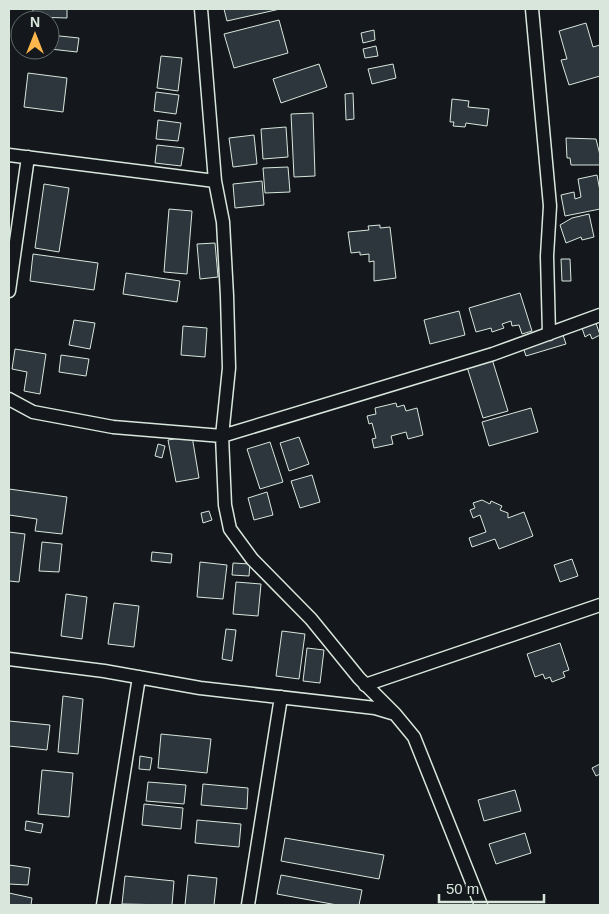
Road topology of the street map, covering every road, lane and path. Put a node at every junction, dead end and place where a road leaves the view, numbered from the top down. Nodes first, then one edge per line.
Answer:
1 (201, 9) edge
2 (532, 9) edge
3 (9, 155) edge
4 (28, 157) junction
5 (215, 181) junction
6 (9, 291) edge
7 (600, 315) edge
8 (549, 334) junction
9 (11, 403) edge
10 (222, 436) junction
11 (600, 605) edge
12 (9, 659) edge
13 (139, 678) junction
14 (365, 685) junction
15 (281, 697) junction
16 (395, 714) junction
17 (103, 905) edge
18 (248, 905) edge
19 (481, 905) edge

1 - 5 street
2 - 8 street
3 - 4 street
4 - 5 street
4 - 6 street
5 - 10 street
7 - 8 street
8 - 10 street
9 - 10 street
10 - 14 street
11 - 14 street
12 - 13 street
13 - 15 street
13 - 17 street
14 - 16 street
15 - 16 street
15 - 18 street
16 - 19 street

